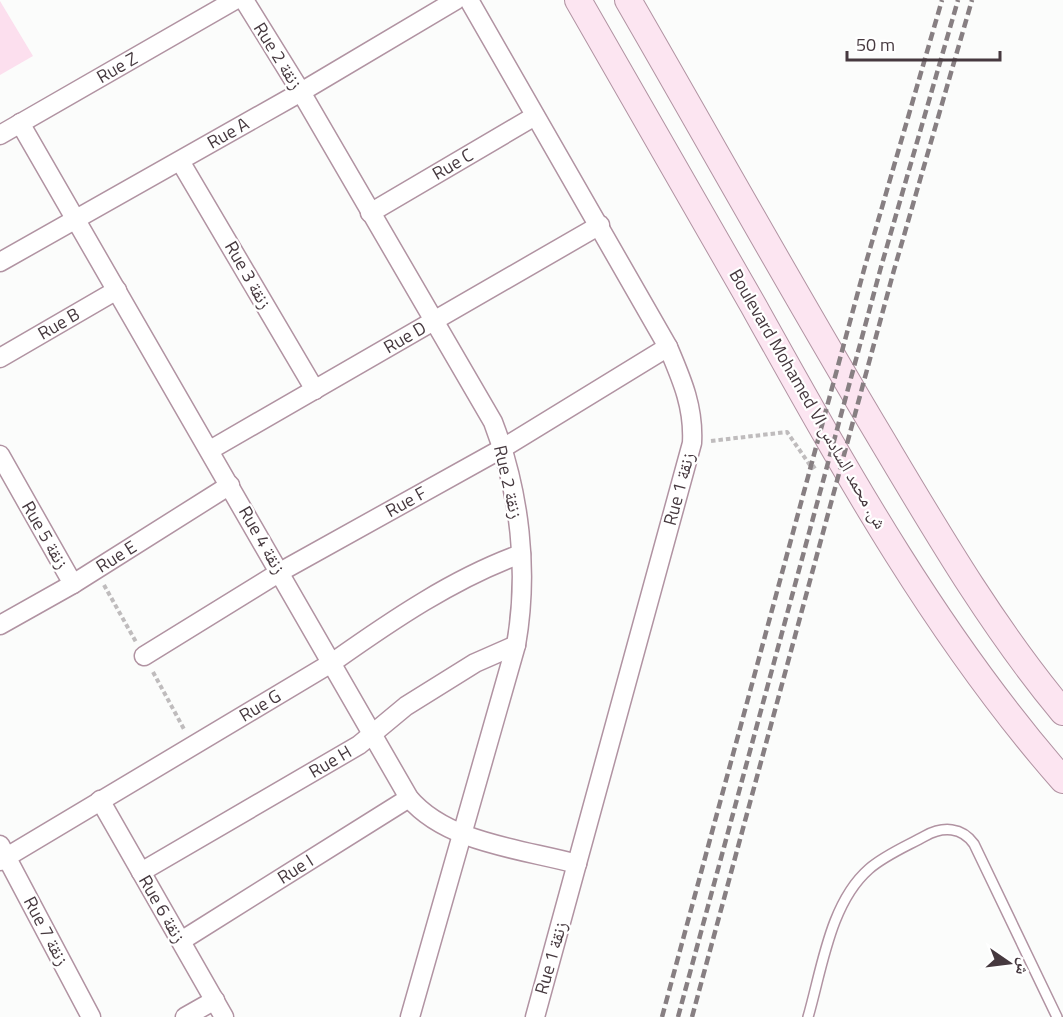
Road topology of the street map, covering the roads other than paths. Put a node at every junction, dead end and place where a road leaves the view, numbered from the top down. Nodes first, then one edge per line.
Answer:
1 (235, 0) edge
2 (244, 0) edge
3 (456, 0) edge
4 (469, 0) edge
5 (578, 0) edge
6 (628, 0) edge
7 (301, 92) junction
8 (535, 116) junction
9 (20, 123) junction
10 (0, 135) edge
11 (180, 161) junction
12 (370, 213) junction
13 (75, 218) junction
14 (600, 225) junction
15 (0, 262) edge
16 (117, 290) junction
17 (435, 322) junction
18 (668, 347) junction
19 (0, 358) edge
20 (315, 390) junction
21 (502, 448) junction
22 (210, 450) junction
23 (0, 455) edge
24 (230, 485) junction
25 (521, 554) junction
26 (280, 572) junction
27 (73, 584) junction
28 (0, 626) edge
29 (516, 645) junction
30 (144, 656) dead end
31 (333, 662) junction
32 (1063, 712) edge
33 (373, 735) junction
34 (1063, 780) edge
35 (409, 798) junction
36 (100, 800) junction
37 (463, 834) junction
38 (2, 854) edge
39 (577, 864) junction
40 (141, 872) junction
41 (181, 941) junction
42 (215, 1000) junction
43 (91, 1017) edge
44 (185, 1017) edge
45 (224, 1017) edge
46 (410, 1017) edge
47 (535, 1017) edge
48 (808, 1017) edge
49 (1057, 1017) edge

1 - 9 street, Rue Z
2 - 7 street, Rue 2 زنقة
3 - 7 street, Rue A
4 - 8 street, Rue 1 زنقة
5 - 34 main road, Boulevard Mohamed VI ش. محمد السادس
6 - 32 main road
7 - 11 street, Rue A
7 - 12 street, Rue 2 زنقة
8 - 12 street, Rue C
8 - 14 street, Rue 1 زنقة
9 - 10 street, Rue Z
9 - 13 street, Rue 4 زنقة
11 - 13 street, Rue A
11 - 20 street, Rue 3 زنقة
12 - 17 street, Rue 2 زنقة
13 - 15 street, Rue A
13 - 16 street, Rue 4 زنقة
14 - 17 street, Rue D
14 - 18 street, Rue 1 زنقة
16 - 19 street, Rue B
16 - 22 street, Rue 4 زنقة
17 - 20 street, Rue D
17 - 21 street, Rue 2 زنقة
18 - 21 street, Rue F
18 - 39 street, Rue 1 زنقة
20 - 22 street, Rue D
21 - 25 street, Rue 2 زنقة
21 - 26 street, Rue F
22 - 24 street, Rue 4 زنقة
23 - 27 street, Rue 5 زنقة
24 - 26 street, Rue 4 زنقة
24 - 27 street, Rue E
25 - 29 street, Rue 2 زنقة
25 - 31 street, Rue G
26 - 30 street, Rue F
26 - 31 street, Rue 4 زنقة
27 - 28 street, Rue E
29 - 33 street, Rue H
29 - 37 street, Rue 2 زنقة
31 - 33 street, Rue 4 زنقة
31 - 36 street, Rue G
33 - 35 street, Rue 4 زنقة
33 - 40 street, Rue H
35 - 37 street, Rue 4 زنقة
35 - 41 street, Rue I
36 - 38 street, Rue G
36 - 40 street, Rue 6 زنقة
37 - 39 street, Rue 4 زنقة
37 - 46 street, Rue 2 زنقة
38 - 43 street, Rue 7 زنقة
39 - 47 street, Rue 1 زنقة
40 - 41 street, Rue 6 زنقة
41 - 42 street, Rue 6 زنقة
42 - 44 street
42 - 45 street, Rue 6 زنقة
48 - 49 lane

